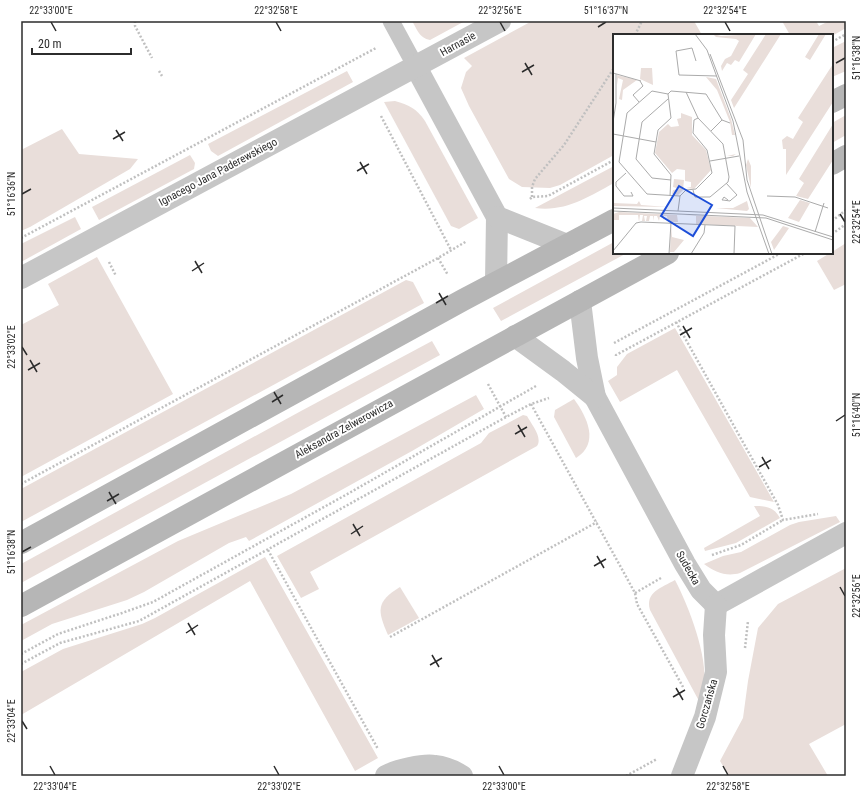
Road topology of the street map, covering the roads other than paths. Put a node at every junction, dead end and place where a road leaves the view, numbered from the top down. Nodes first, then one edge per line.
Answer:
1 (500, 21) edge
2 (395, 28) edge
3 (416, 67) junction
4 (846, 95) edge
5 (833, 102) edge
6 (846, 156) edge
7 (833, 163) edge
8 (497, 217) junction
9 (613, 221) edge
10 (567, 245) junction
11 (666, 254) edge
12 (21, 278) edge
13 (496, 282) junction
14 (580, 301) junction
15 (515, 336) junction
16 (583, 377) junction
17 (846, 533) edge
18 (21, 544) edge
19 (716, 605) junction
20 (21, 606) edge
21 (386, 776) edge
22 (462, 776) edge
23 (682, 776) edge

1 - 3 street, Harnasie
2 - 3 lane
3 - 8 street
3 - 12 street, Ignacego Jana Paderewskiego
4 - 5 street
6 - 7 street
8 - 10 street
8 - 13 street
9 - 10 street
10 - 13 street
11 - 14 street, Aleksandra Zelwerowicza
13 - 18 street
14 - 15 street, Aleksandra Zelwerowicza
14 - 16 street, Sudecka
15 - 16 street, Sudecka
15 - 20 street, Aleksandra Zelwerowicza
16 - 19 street, Sudecka
17 - 19 street
19 - 23 street, Gorczańska
21 - 22 street

